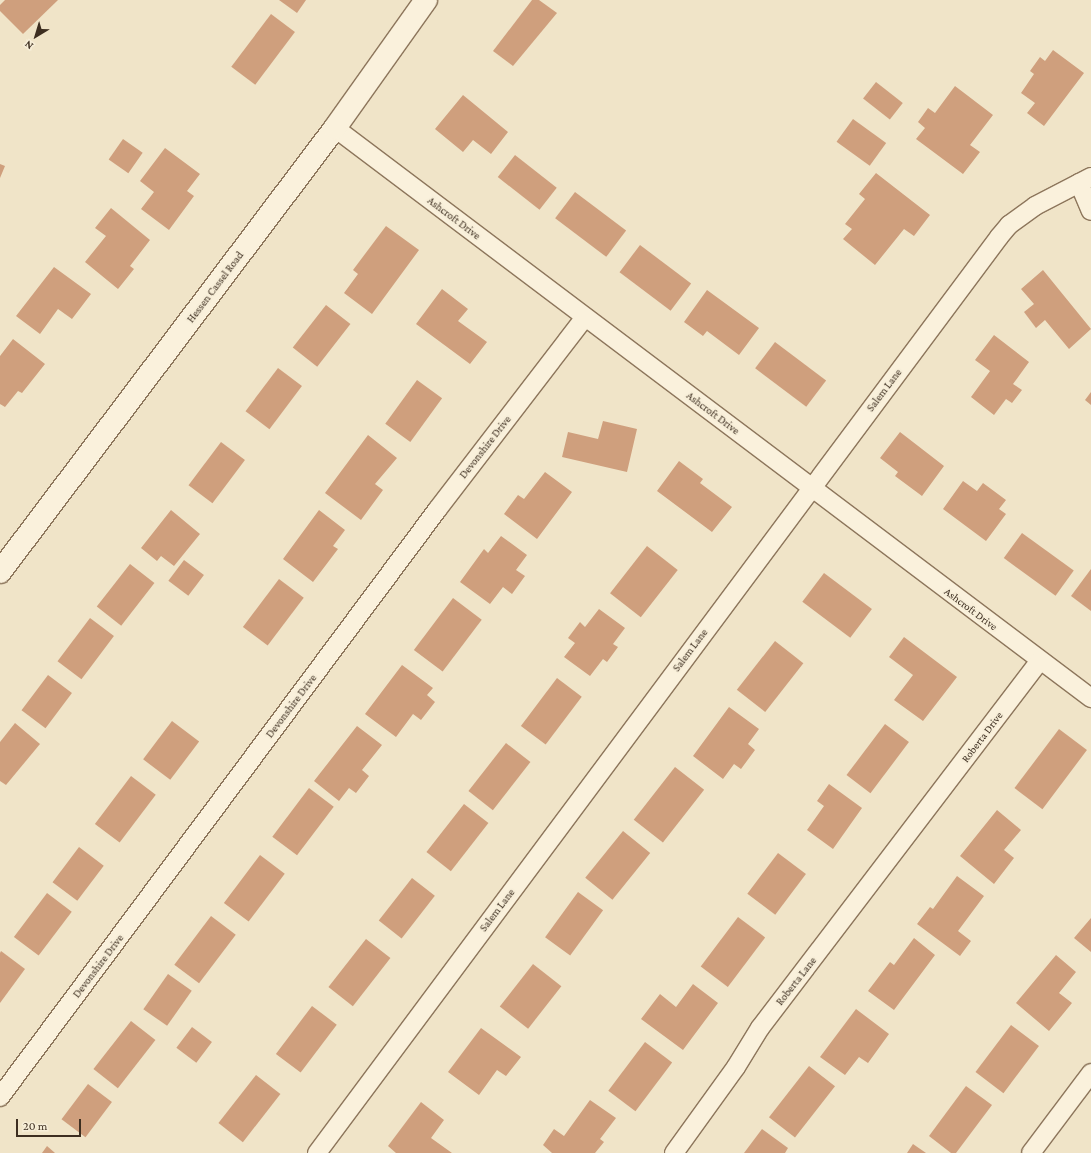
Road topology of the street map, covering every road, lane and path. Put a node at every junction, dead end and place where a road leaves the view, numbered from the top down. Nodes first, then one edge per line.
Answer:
1 (426, 0) edge
2 (335, 128) junction
3 (1085, 180) edge
4 (1091, 210) edge
5 (585, 318) junction
6 (811, 487) junction
7 (0, 572) edge
8 (1040, 660) junction
9 (1091, 698) edge
10 (925, 814) joint
11 (1091, 1073) edge
12 (0, 1097) edge
13 (317, 1153) edge
14 (674, 1153) edge
15 (1031, 1153) edge

1 - 2 main road, Hessen Cassel Road
2 - 5 street, Ashcroft Drive
2 - 7 main road, Hessen Cassel Road
3 - 4 street
3 - 6 street, Salem Lane
5 - 6 street, Ashcroft Drive
5 - 12 street, Devonshire Drive
6 - 8 street, Ashcroft Drive
6 - 13 street, Salem Lane
8 - 9 street, Ashcroft Drive
8 - 10 street, Roberta Drive
10 - 14 street, Roberta Lane
11 - 15 street

